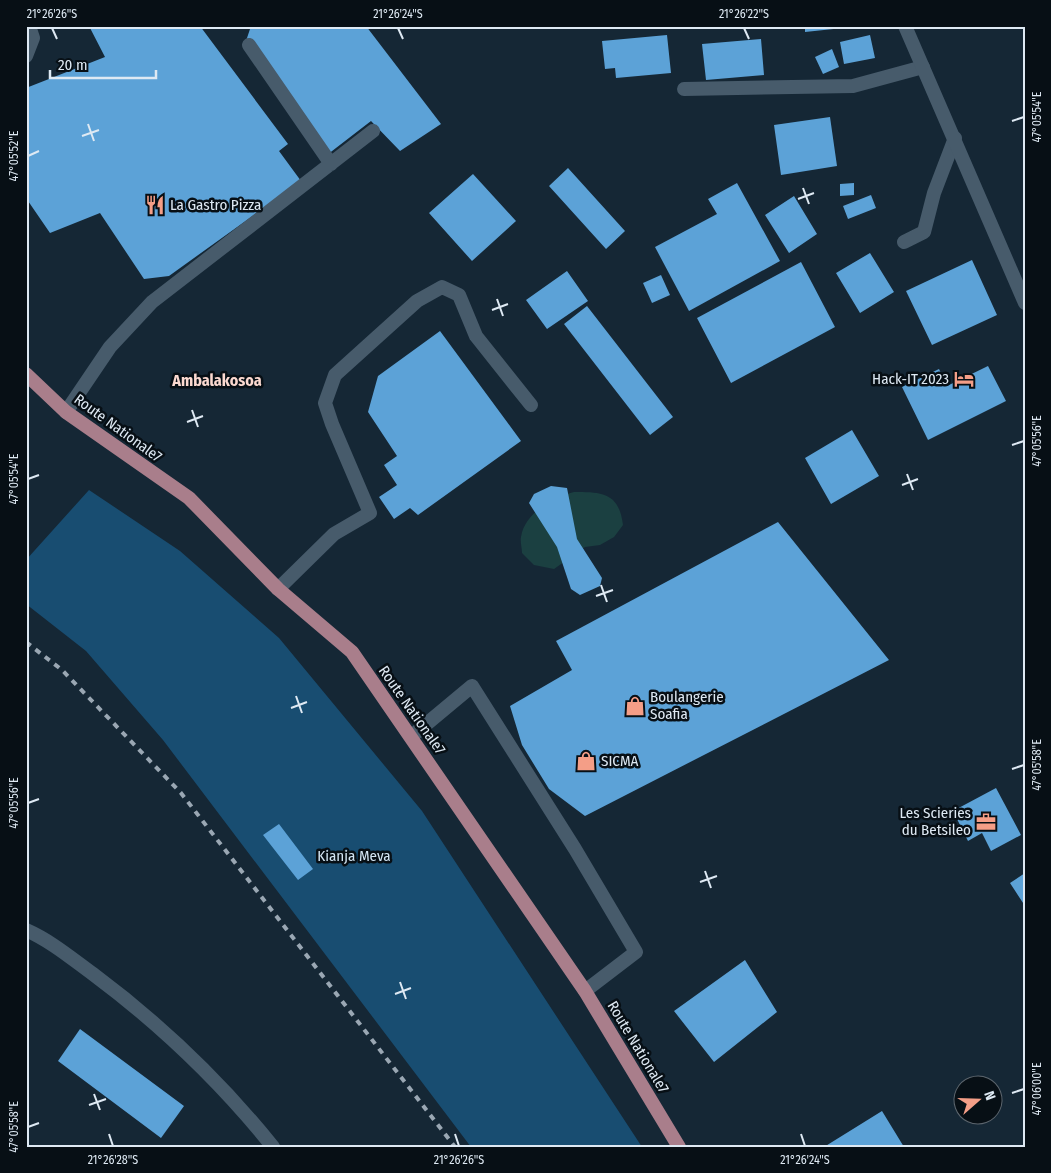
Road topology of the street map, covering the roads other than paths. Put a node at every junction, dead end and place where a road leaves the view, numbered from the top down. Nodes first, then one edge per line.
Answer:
1 (29, 26) edge
2 (905, 26) edge
3 (249, 45) dead end
4 (26, 56) edge
5 (923, 67) junction
6 (684, 89) dead end
7 (372, 131) dead end
8 (955, 138) junction
9 (331, 164) junction
10 (904, 242) dead end
11 (1025, 303) edge
12 (26, 374) edge
13 (531, 405) dead end
14 (66, 412) junction
15 (278, 589) junction
16 (412, 736) junction
17 (26, 930) edge
18 (584, 991) junction
19 (273, 1147) edge
20 (679, 1147) edge

1 - 4 street
2 - 5 street
3 - 9 street
5 - 6 street
5 - 8 street
7 - 9 street
8 - 10 street
8 - 11 street
9 - 14 street
12 - 14 main road, Route Nationale7
13 - 15 street
14 - 15 main road, Route Nationale7
15 - 16 main road, Route Nationale7
16 - 18 main road, Route Nationale7
16 - 18 street
17 - 19 street
18 - 20 main road, Route Nationale7

